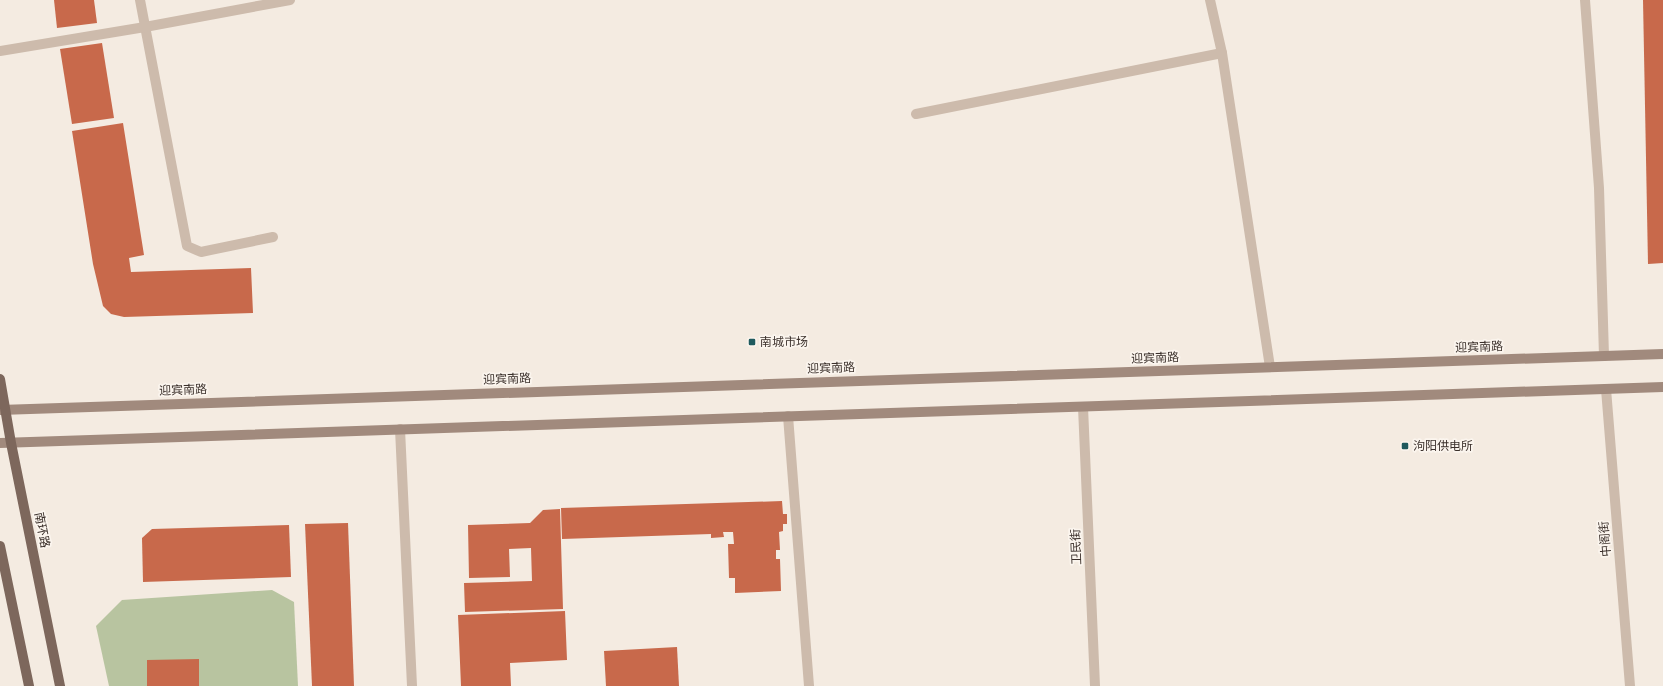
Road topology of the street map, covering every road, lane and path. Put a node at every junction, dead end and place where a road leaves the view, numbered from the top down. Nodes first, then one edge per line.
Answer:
1 (140, 0) edge
2 (290, 0) edge
3 (1210, 0) edge
4 (1584, 0) edge
5 (145, 27) junction
6 (0, 50) edge
7 (1222, 53) junction
8 (916, 114) dead end
9 (273, 237) dead end
10 (1663, 354) edge
11 (1604, 356) junction
12 (1270, 367) junction
13 (0, 379) edge
14 (1663, 387) edge
15 (1606, 389) junction
16 (1082, 407) junction
17 (3, 410) edge
18 (788, 416) junction
19 (400, 429) junction
20 (0, 443) edge
21 (11, 443) junction
22 (0, 546) edge
23 (29, 686) edge
24 (60, 686) edge
25 (412, 686) edge
26 (810, 686) edge
27 (1095, 686) edge
28 (1630, 686) edge

1 - 5 street
2 - 5 street
3 - 7 street
4 - 11 street
5 - 6 street
5 - 9 street
7 - 8 street
7 - 12 street
10 - 11 main road, 迎宾南路
11 - 12 main road, 迎宾南路
12 - 17 main road, 迎宾南路
13 - 17 main road, 南环路
14 - 15 main road
15 - 16 main road
15 - 28 street, 中阁街
16 - 18 main road
16 - 27 street, 卫民街
17 - 21 main road, 南环路
18 - 19 main road
18 - 26 street
19 - 21 main road
19 - 25 street
20 - 21 main road
21 - 24 main road, 南环路
22 - 23 main road

